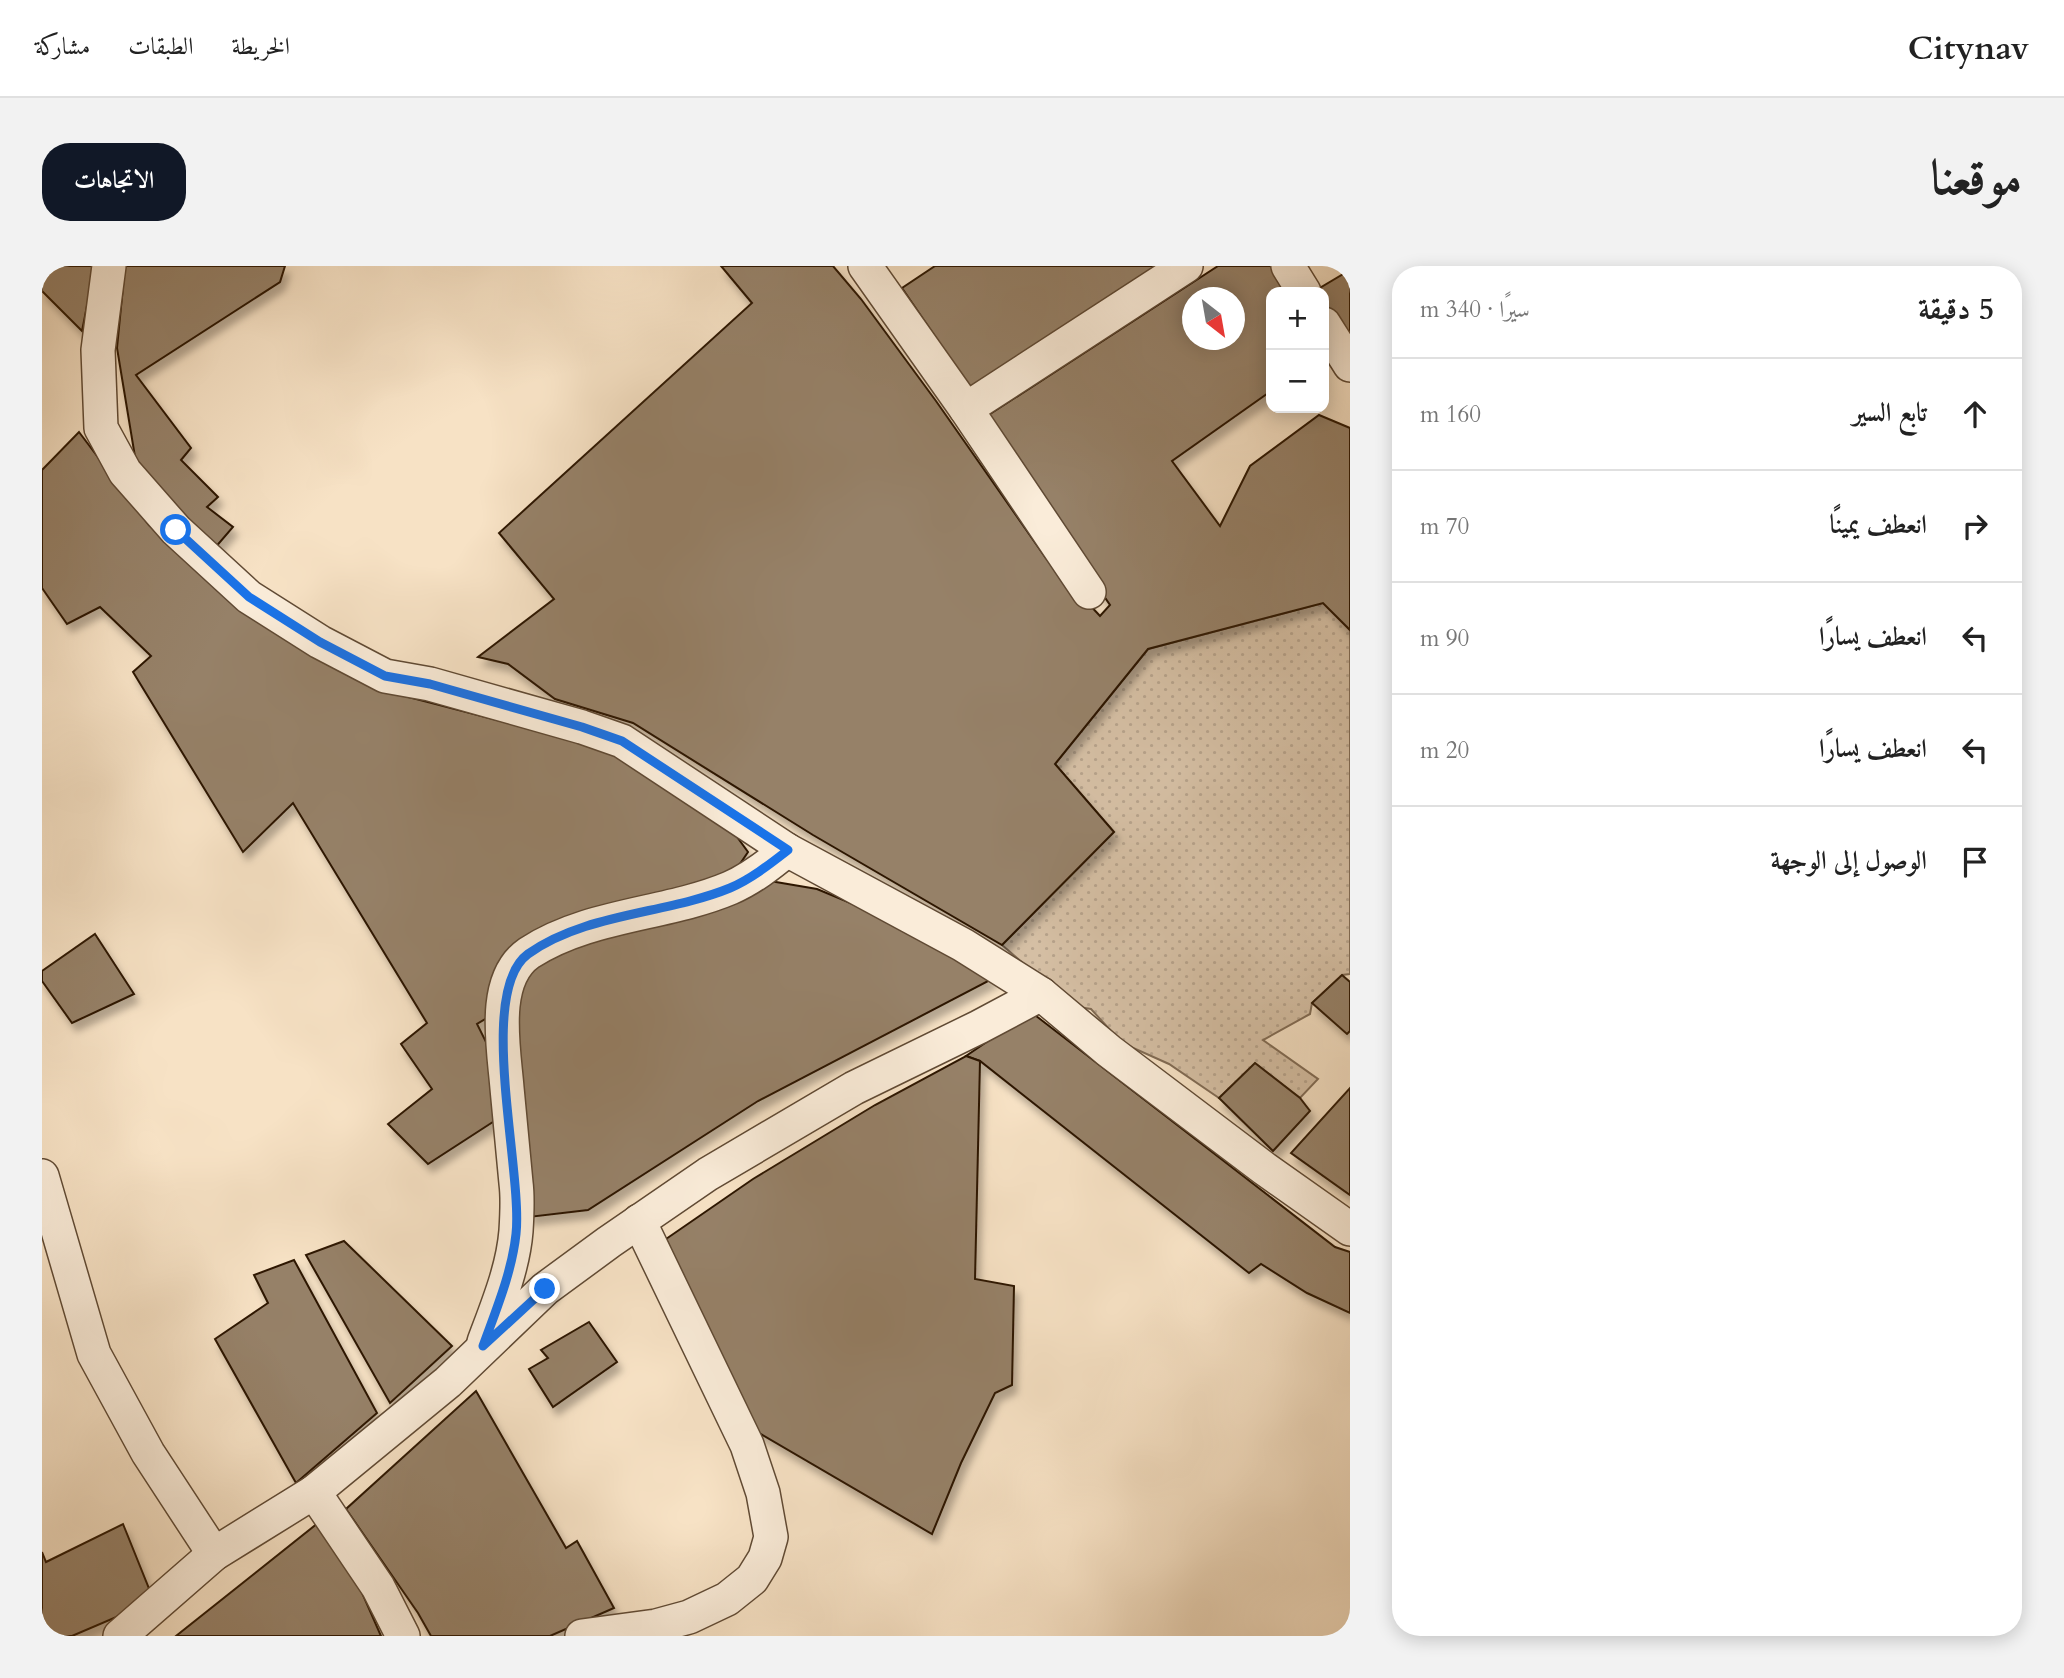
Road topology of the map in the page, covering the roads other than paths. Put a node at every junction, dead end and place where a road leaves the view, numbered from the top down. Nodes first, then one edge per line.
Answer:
1 (109, 266) edge
2 (865, 266) edge
3 (1186, 266) edge
4 (1288, 266) edge
5 (1301, 287) edge
6 (1329, 332) edge
7 (1350, 365) edge
8 (966, 409) junction
9 (1089, 592) dead end
10 (788, 850) junction
11 (1041, 994) junction
12 (42, 1176) edge
13 (639, 1222) junction
14 (1350, 1228) edge
15 (483, 1346) junction
16 (314, 1492) junction
17 (214, 1554) junction
18 (120, 1636) edge
19 (403, 1636) edge
20 (582, 1636) edge

1 - 10 street
2 - 8 street
3 - 8 street
4 - 5 street
6 - 7 street
8 - 9 street
10 - 11 street
10 - 15 street
11 - 13 street
11 - 14 street
12 - 17 street
13 - 15 street
13 - 20 street
15 - 16 street
16 - 17 street
16 - 19 street
17 - 18 street

